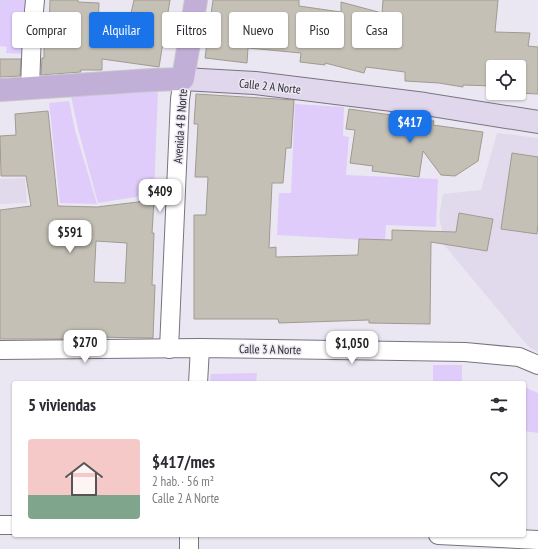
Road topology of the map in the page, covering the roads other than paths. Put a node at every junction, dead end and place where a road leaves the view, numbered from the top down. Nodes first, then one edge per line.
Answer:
1 (35, 0) edge
2 (196, 0) edge
3 (183, 79) junction
4 (30, 88) junction
5 (0, 90) edge
6 (538, 122) edge
7 (200, 348) junction
8 (169, 349) junction
9 (0, 350) edge
10 (538, 365) edge
11 (198, 381) edge
12 (0, 525) edge
13 (12, 525) edge
14 (189, 537) edge
15 (478, 537) edge
16 (538, 540) edge
17 (189, 549) edge

1 - 4 street
2 - 3 main road, Avenida 4 B Norte
3 - 4 main road, Calle 2 A Norte
3 - 6 main road, Calle 2 A Norte
3 - 8 street, Avenida 4 B Norte
4 - 5 main road, Calle 2 A Norte
7 - 8 street, Calle 3 A Norte
7 - 10 street, Calle 3 A Norte
7 - 11 street
8 - 9 street, Calle 3 A Norte
12 - 13 street
14 - 17 street
15 - 16 street

